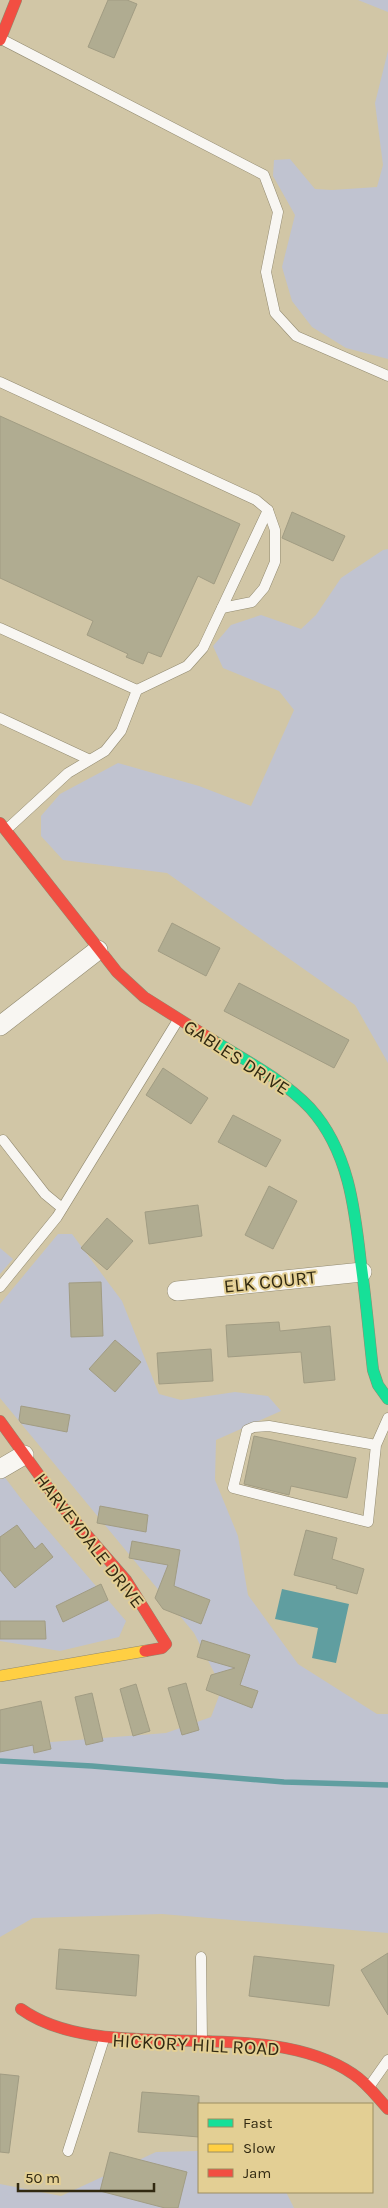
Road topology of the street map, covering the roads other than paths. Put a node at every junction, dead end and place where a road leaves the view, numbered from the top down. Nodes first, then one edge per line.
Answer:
1 (16, 0) edge
2 (0, 39) edge
3 (388, 376) edge
4 (0, 382) edge
5 (268, 510) junction
6 (222, 608) junction
7 (0, 628) edge
8 (137, 690) junction
9 (0, 718) edge
10 (88, 760) junction
11 (2, 828) edge
12 (98, 950) junction
13 (178, 1019) junction
14 (0, 1026) edge
15 (3, 1140) dead end
16 (62, 1208) junction
17 (362, 1272) junction
18 (0, 1287) edge
19 (177, 1291) dead end
20 (388, 1399) edge
21 (388, 1418) edge
22 (0, 1421) edge
23 (376, 1445) junction
24 (24, 1455) junction
25 (0, 1469) edge
26 (0, 1676) edge
27 (201, 1957) dead end
28 (21, 2009) dead end
29 (104, 2039) junction
30 (202, 2043) junction
31 (388, 2060) edge
32 (368, 2088) junction
33 (388, 2109) edge
34 (68, 2151) dead end

1 - 2 street
2 - 3 lane
4 - 5 lane
5 - 6 lane
5 - 6 lane
6 - 8 lane
7 - 8 lane
8 - 10 lane
9 - 10 lane
10 - 11 lane
11 - 12 street, GABLES DRIVE
12 - 13 street, GABLES DRIVE
12 - 14 street
13 - 16 lane
13 - 17 street, GABLES DRIVE
15 - 16 lane
16 - 18 lane
17 - 19 street, ELK COURT
17 - 20 street, GABLES DRIVE
21 - 23 lane
22 - 24 street, HARVEYDALE DRIVE
23 - 23 lane
24 - 25 street
24 - 26 street, HARVEYDALE DRIVE
27 - 30 lane
28 - 29 street, HICKORY HILL ROAD
29 - 30 street, HICKORY HILL ROAD
29 - 34 lane
30 - 32 street, HICKORY HILL ROAD
31 - 32 lane
32 - 33 street, HICKORY HILL ROAD

